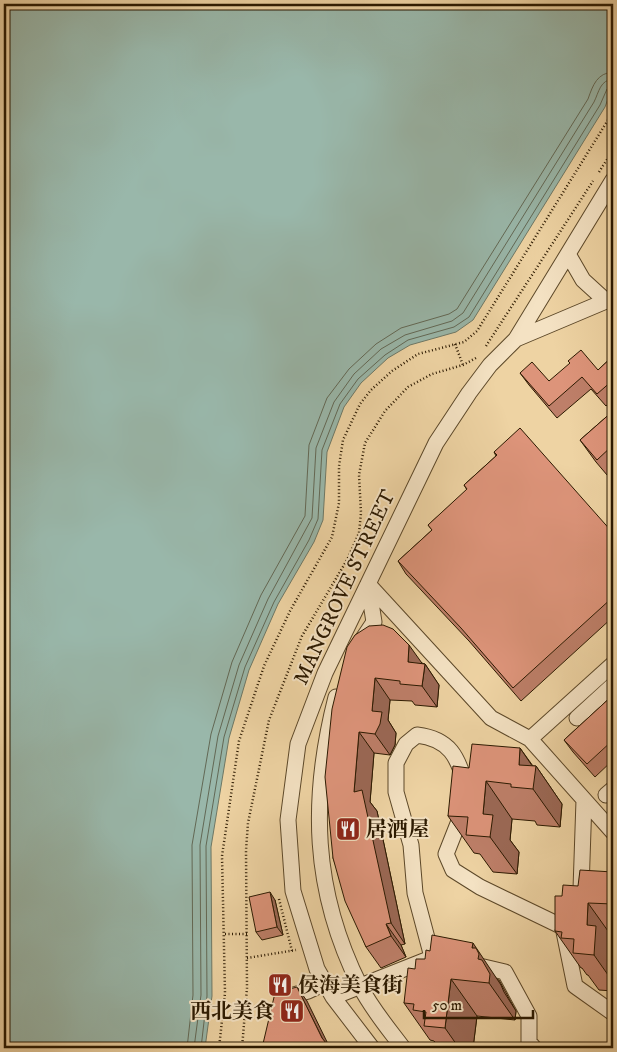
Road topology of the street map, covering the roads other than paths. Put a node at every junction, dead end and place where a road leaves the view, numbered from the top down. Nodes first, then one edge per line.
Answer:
1 (613, 180) edge
2 (568, 254) junction
3 (610, 300) edge
4 (516, 339) junction
5 (368, 584) junction
6 (354, 653) edge
7 (613, 664) edge
8 (613, 685) edge
9 (339, 687) edge
10 (577, 718) dead end
11 (530, 739) junction
12 (584, 800) junction
13 (613, 832) edge
14 (563, 927) junction
15 (432, 956) junction
16 (325, 984) junction
17 (360, 986) junction
18 (333, 997) junction
19 (271, 1010) edge
20 (613, 1012) edge
21 (372, 1048) edge
22 (403, 1048) edge
23 (534, 1048) edge

1 - 2 street, MANGROVE STREET
2 - 3 street
2 - 4 street, MANGROVE STREET
3 - 4 street
4 - 5 street, MANGROVE STREET
5 - 6 street
5 - 11 street
5 - 16 street, MANGROVE STREET
7 - 11 street
8 - 10 street
9 - 17 street
11 - 12 street
12 - 13 street
12 - 14 street
14 - 15 street
14 - 20 street
15 - 17 street
15 - 23 street
16 - 18 street, MANGROVE STREET
16 - 19 street
17 - 18 street
17 - 22 street
18 - 21 street, MANGROVE STREET

